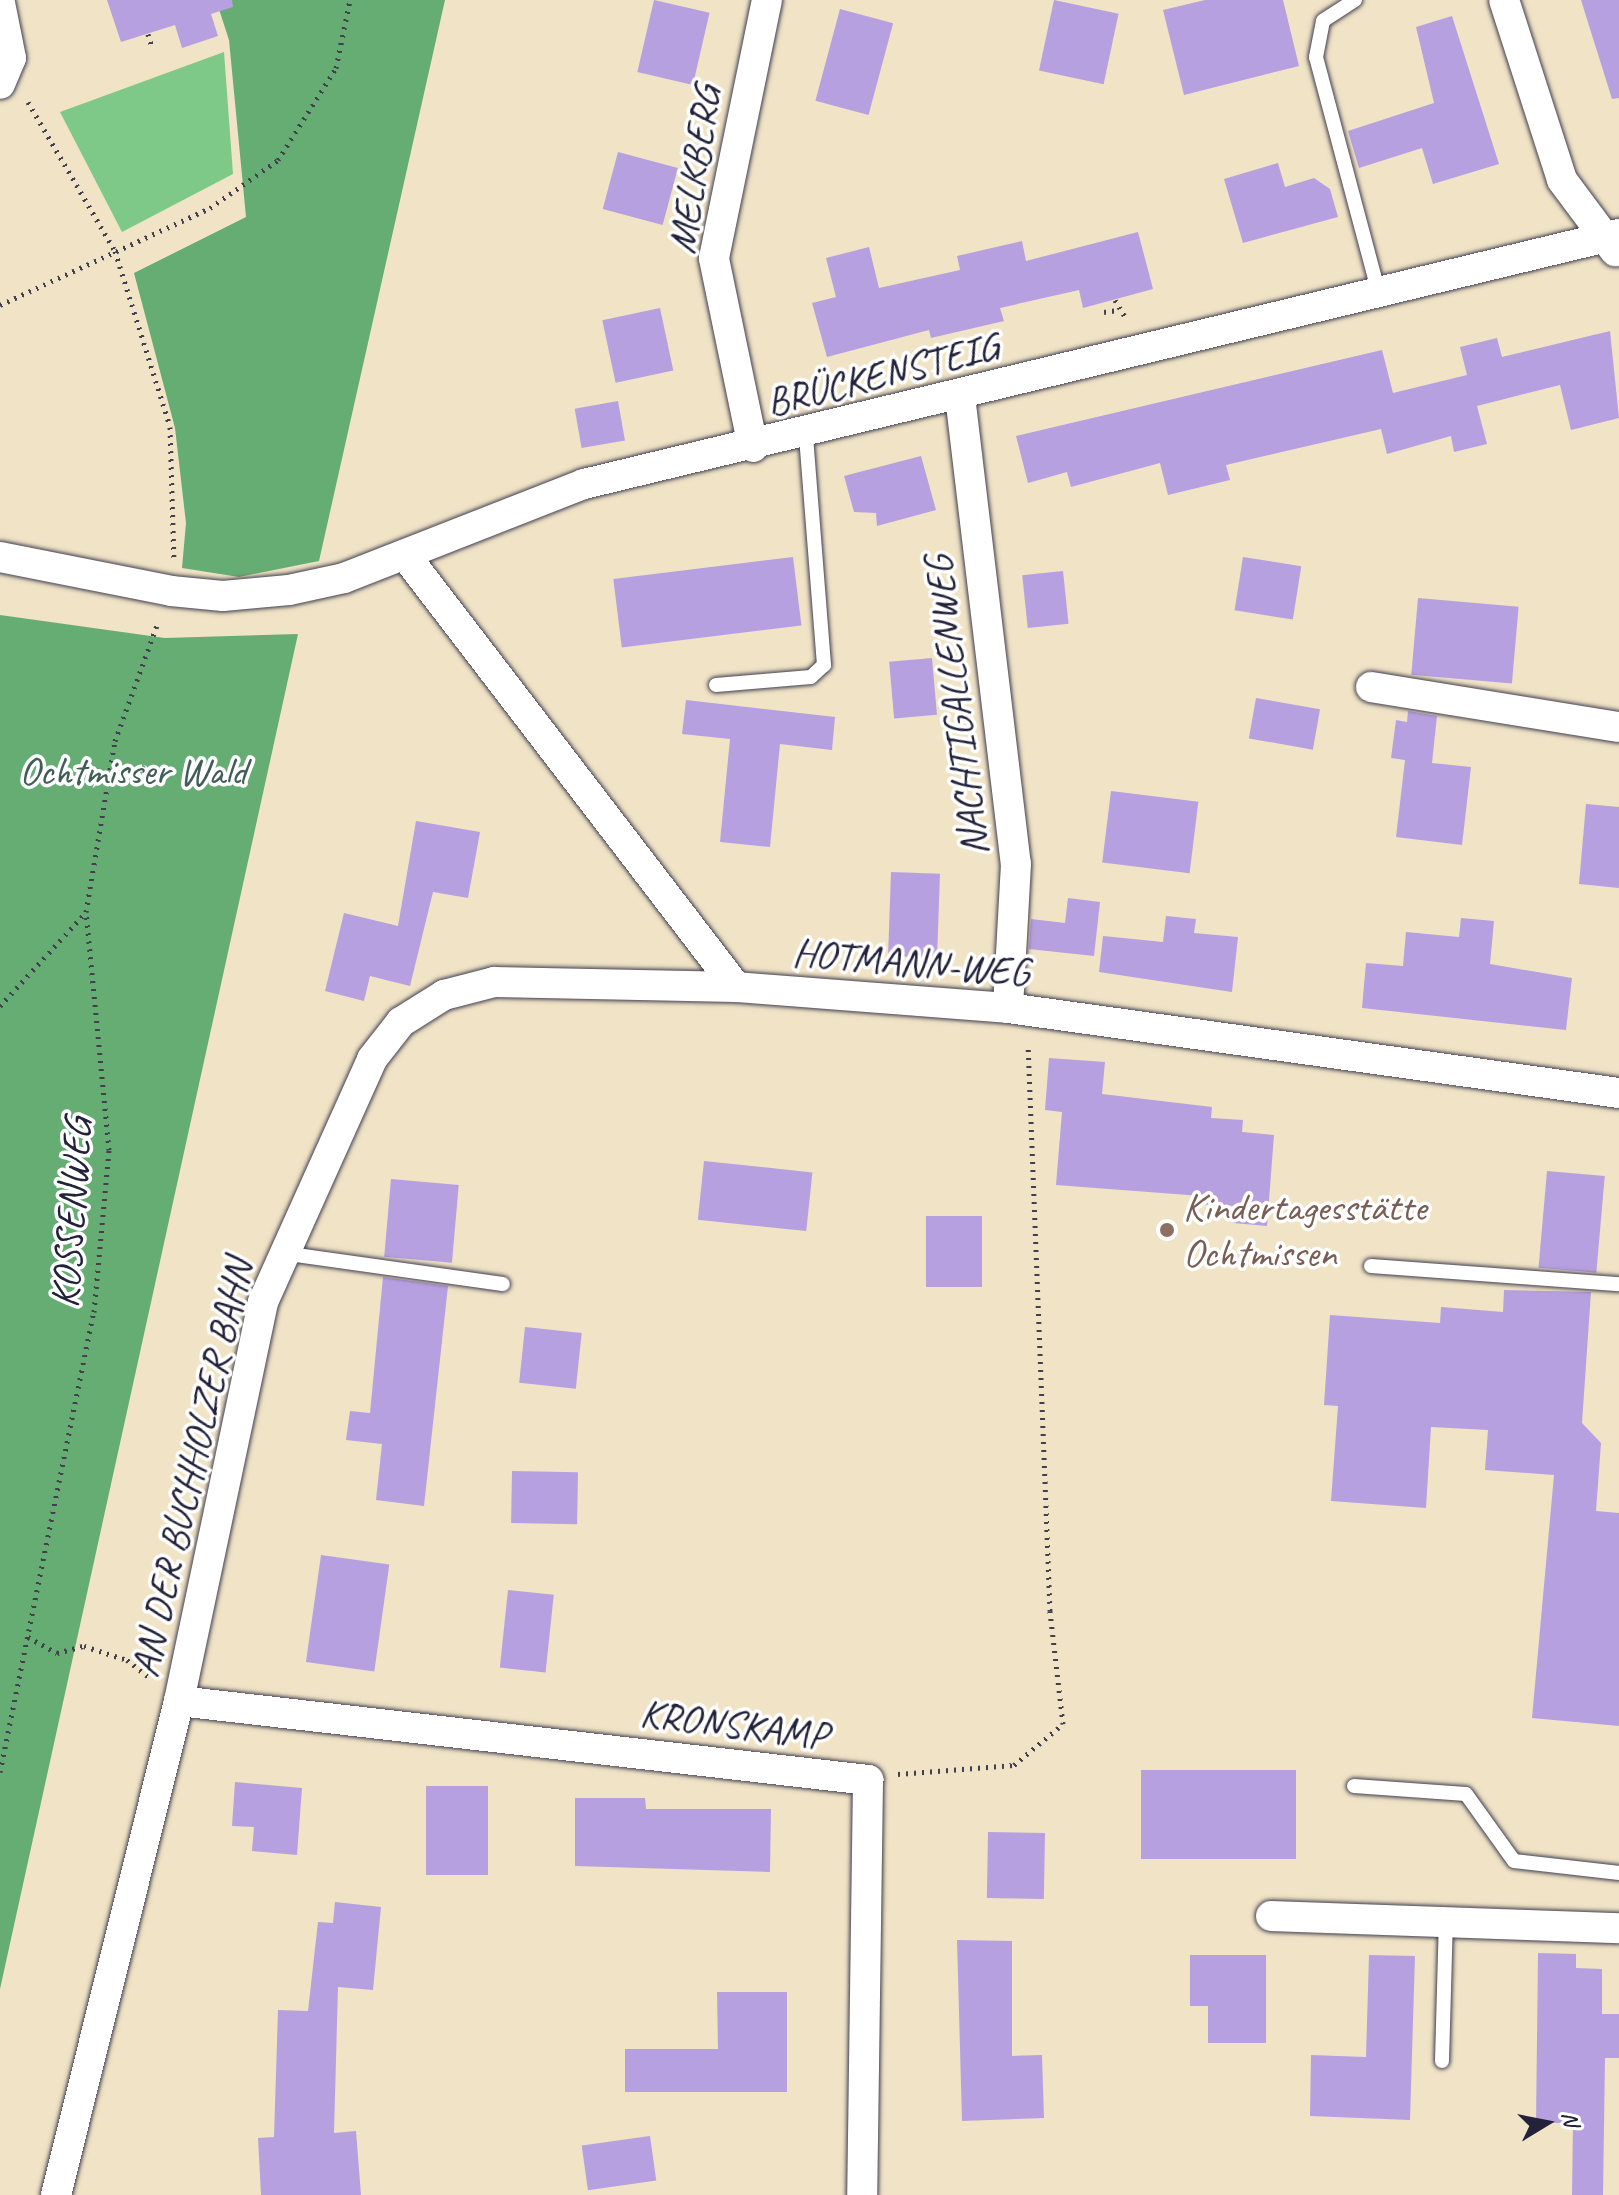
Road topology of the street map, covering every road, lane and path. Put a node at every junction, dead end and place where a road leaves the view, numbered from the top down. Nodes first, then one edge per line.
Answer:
1 (350, 0) edge
2 (767, 0) edge
3 (1355, 0) edge
4 (1504, 0) edge
5 (0, 3) edge
6 (148, 34) dead end
7 (152, 47) dead end
8 (2, 81) edge
9 (1613, 243) edge
10 (115, 251) junction
11 (1379, 293) junction
12 (0, 305) edge
13 (1118, 310) dead end
14 (1104, 312) dead end
15 (960, 396) junction
16 (806, 434) junction
17 (753, 447) junction
18 (405, 555) junction
19 (0, 557) edge
20 (171, 591) junction
21 (143, 658) dead end
22 (716, 685) dead end
23 (1371, 687) dead end
24 (1619, 727) edge
25 (86, 912) junction
26 (736, 987) junction
27 (0, 1006) edge
28 (1019, 1010) junction
29 (1619, 1093) edge
30 (280, 1252) junction
31 (1371, 1266) dead end
32 (503, 1284) dead end
33 (1619, 1284) edge
34 (28, 1637) junction
35 (179, 1701) junction
36 (0, 1772) edge
37 (868, 1780) junction
38 (1354, 1786) dead end
39 (1619, 1873) edge
40 (1271, 1916) dead end
41 (1446, 1922) junction
42 (1619, 1928) edge
43 (1442, 2061) dead end
44 (56, 2195) edge
45 (862, 2195) edge

1 - 10 path
2 - 17 street, MELKBERG
3 - 11 lane
4 - 9 street
5 - 8 street
6 - 7 path
8 - 10 path
9 - 11 street, BRÜCKENSTEIG
10 - 12 path
10 - 20 path
11 - 15 street, BRÜCKENSTEIG
13 - 14 path
15 - 16 street, BRÜCKENSTEIG
15 - 28 street, NACHTIGALLENWEG
16 - 17 street, BRÜCKENSTEIG
16 - 22 lane
17 - 18 street, BRÜCKENSTEIG
18 - 20 street, BRÜCKENSTEIG
18 - 26 street, HOTMANN-WEG
19 - 20 street, BRÜCKENSTEIG
21 - 25 path, KOSSENWEG
23 - 24 street
25 - 27 path
25 - 34 path, KOSSENWEG
26 - 28 street, HOTMANN-WEG
26 - 30 street, AN DER BUCHHOLZER BAHN
28 - 29 street, HOTMANN-WEG
28 - 37 path
30 - 32 lane
30 - 35 street, AN DER BUCHHOLZER BAHN
31 - 33 lane
34 - 35 path
34 - 36 path, KOSSENWEG
35 - 37 street, KRONSKAMP
35 - 44 street, AN DER BUCHHOLZER BAHN
37 - 45 street, KRONSKAMP
38 - 39 lane
40 - 41 street
41 - 42 street
41 - 43 lane

